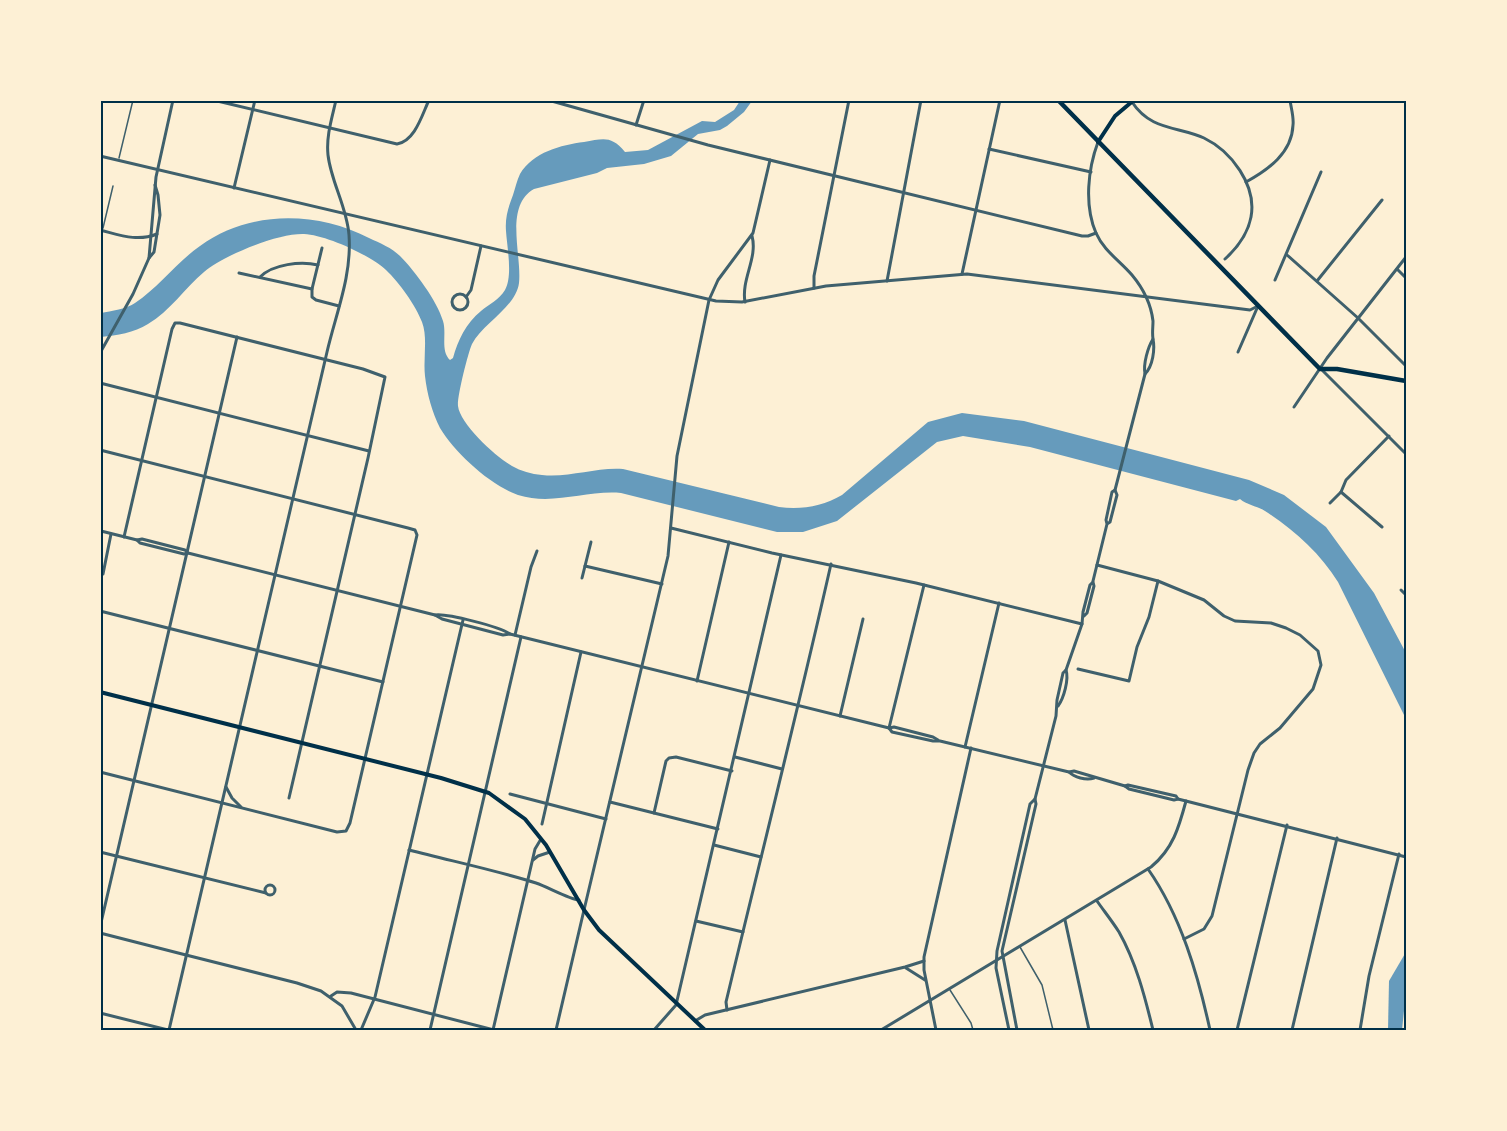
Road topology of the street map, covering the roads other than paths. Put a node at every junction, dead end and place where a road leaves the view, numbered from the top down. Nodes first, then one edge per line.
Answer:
1 (133, 100) edge
2 (173, 100) edge
3 (213, 100) edge
4 (255, 100) edge
5 (336, 100) edge
6 (429, 100) edge
7 (548, 100) edge
8 (644, 100) edge
9 (849, 100) edge
10 (921, 100) edge
11 (1000, 100) edge
12 (1058, 100) edge
13 (1290, 100) edge
14 (1133, 101) edge
15 (252, 109) junction
16 (636, 125) junction
17 (330, 128) junction
18 (1098, 142) junction
19 (989, 149) junction
20 (100, 156) edge
21 (118, 160) junction
22 (770, 160) junction
23 (157, 170) junction
24 (1091, 172) junction
25 (1321, 172) dead end
26 (834, 175) junction
27 (1246, 182) junction
28 (155, 185) junction
29 (113, 186) dead end
30 (234, 188) junction
31 (903, 192) junction
32 (1383, 200) dead end
33 (975, 209) junction
34 (345, 214) junction
35 (101, 230) edge
36 (158, 233) junction
37 (1096, 233) junction
38 (152, 236) junction
39 (752, 236) junction
40 (482, 246) junction
41 (322, 248) dead end
42 (1287, 255) junction
43 (1407, 257) edge
44 (149, 258) junction
45 (1225, 259) dead end
46 (318, 265) junction
47 (276, 269) junction
48 (1397, 269) junction
49 (239, 273) dead end
50 (962, 274) junction
51 (260, 278) junction
52 (1407, 278) edge
53 (1275, 280) dead end
54 (277, 281) junction
55 (886, 281) junction
56 (1317, 281) junction
57 (814, 288) junction
58 (312, 289) junction
59 (1145, 296) junction
60 (466, 297) junction
61 (709, 300) junction
62 (745, 302) junction
63 (339, 306) junction
64 (1258, 306) junction
65 (1358, 318) junction
66 (237, 337) junction
67 (1238, 352) dead end
68 (100, 353) edge
69 (325, 359) junction
70 (1407, 366) edge
71 (1320, 369) junction
72 (1407, 381) edge
73 (100, 383) edge
74 (157, 396) junction
75 (1294, 407) dead end
76 (220, 412) junction
77 (307, 435) junction
78 (1389, 436) junction
79 (100, 450) edge
80 (369, 451) junction
81 (1407, 454) edge
82 (142, 461) junction
83 (205, 476) junction
84 (1341, 492) junction
85 (292, 499) junction
86 (1330, 503) dead end
87 (355, 514) junction
88 (1382, 527) dead end
89 (671, 528) junction
90 (101, 531) edge
91 (111, 534) junction
92 (124, 537) junction
93 (591, 542) dead end
94 (729, 542) junction
95 (537, 550) dead end
96 (188, 553) junction
97 (782, 555) junction
98 (831, 564) junction
99 (1097, 565) junction
100 (585, 566) junction
101 (103, 574) dead end
102 (275, 575) junction
103 (582, 578) dead end
104 (1158, 580) junction
105 (662, 584) junction
106 (924, 585) junction
107 (1401, 590) dead end
108 (337, 591) junction
109 (1407, 595) edge
110 (999, 603) junction
111 (400, 607) junction
112 (100, 611) edge
113 (863, 619) dead end
114 (463, 622) junction
115 (1082, 624) junction
116 (170, 629) junction
117 (515, 635) junction
118 (521, 637) junction
119 (257, 651) junction
120 (581, 652) junction
121 (320, 666) junction
122 (642, 668) junction
123 (1078, 669) dead end
124 (697, 681) junction
125 (383, 682) junction
126 (100, 692) edge
127 (750, 694) junction
128 (152, 705) junction
129 (799, 706) junction
130 (840, 716) junction
131 (239, 727) junction
132 (889, 728) junction
133 (302, 742) junction
134 (965, 747) junction
135 (971, 748) junction
136 (735, 757) junction
137 (365, 758) junction
138 (1044, 766) junction
139 (782, 768) junction
140 (732, 771) junction
141 (100, 772) edge
142 (427, 774) junction
143 (135, 780) junction
144 (225, 785) junction
145 (485, 791) junction
146 (510, 794) dead end
147 (289, 798) dead end
148 (1035, 799) junction
149 (1186, 801) junction
150 (222, 802) junction
151 (610, 802) junction
152 (546, 804) junction
153 (241, 807) junction
154 (654, 813) junction
155 (1237, 813) junction
156 (606, 819) junction
157 (542, 824) dead end
158 (1287, 825) junction
159 (718, 829) junction
160 (542, 838) junction
161 (1337, 838) junction
162 (714, 845) junction
163 (409, 850) junction
164 (100, 852) edge
165 (550, 852) junction
166 (1399, 854) junction
167 (117, 856) junction
168 (1407, 856) edge
169 (761, 857) junction
170 (533, 861) junction
171 (468, 865) junction
172 (1015, 868) junction
173 (1020, 869) junction
174 (1148, 869) junction
175 (204, 878) junction
176 (528, 880) junction
177 (266, 893) dead end
178 (579, 900) junction
179 (1096, 901) junction
180 (584, 910) junction
181 (1065, 920) junction
182 (696, 921) junction
183 (100, 927) edge
184 (743, 932) junction
185 (100, 933) edge
186 (1184, 939) junction
187 (1020, 947) junction
188 (186, 955) junction
189 (1002, 958) junction
190 (924, 961) junction
191 (996, 961) junction
192 (904, 967) junction
193 (927, 981) junction
194 (950, 989) junction
195 (331, 996) junction
196 (374, 999) junction
197 (930, 1000) junction
198 (676, 1003) junction
199 (727, 1010) junction
200 (100, 1013) edge
201 (434, 1015) junction
202 (695, 1021) junction
203 (168, 1030) edge
204 (356, 1030) edge
205 (361, 1030) edge
206 (430, 1030) edge
207 (493, 1030) edge
208 (556, 1030) edge
209 (654, 1030) edge
210 (705, 1030) edge
211 (881, 1030) edge
212 (936, 1030) edge
213 (973, 1030) edge
214 (1009, 1030) edge
215 (1017, 1030) edge
216 (1053, 1030) edge
217 (1089, 1030) edge
218 (1153, 1030) edge
219 (1210, 1030) edge
220 (1237, 1030) edge
221 (1292, 1030) edge
222 (1360, 1030) edge

1 - 21 lane
2 - 23 street
3 - 15 street
4 - 15 street
5 - 17 street
6 - 17 street
7 - 16 street
8 - 16 street
9 - 26 street
10 - 31 street
11 - 19 street
12 - 18 main road
13 - 27 street
14 - 18 main road
14 - 27 street
15 - 17 street
15 - 30 street
16 - 22 street
17 - 34 street
18 - 24 street
18 - 64 main road
19 - 24 street
19 - 33 street
20 - 21 street
21 - 23 street
22 - 26 street
22 - 39 street
23 - 28 street
23 - 30 street
24 - 37 street
25 - 42 street
26 - 31 street
26 - 57 street
27 - 45 street
28 - 36 street
28 - 38 street
29 - 35 lane
30 - 34 street
31 - 33 street
31 - 55 street
32 - 56 street
33 - 37 street
33 - 50 street
34 - 40 street
34 - 63 street
35 - 38 street
36 - 38 street
36 - 44 street
37 - 59 street
38 - 44 street
39 - 61 street
39 - 62 street
40 - 60 street
40 - 61 street
41 - 46 street
42 - 53 street
42 - 56 street
43 - 48 street
44 - 68 street
46 - 47 street
46 - 58 street
47 - 51 street
47 - 54 street
48 - 52 street
48 - 65 street
49 - 51 street
50 - 55 street
50 - 59 street
51 - 54 street
54 - 58 street
55 - 57 street
56 - 65 street
57 - 62 street
58 - 63 street
59 - 64 street
59 - 99 street
60 - 60 street
61 - 62 street
61 - 89 street
63 - 69 street
64 - 67 street
64 - 71 main road
65 - 70 street
65 - 71 street
66 - 69 street
66 - 74 street
66 - 76 street
69 - 77 street
69 - 80 street
71 - 72 main road
71 - 75 street
71 - 78 street
73 - 74 street
74 - 76 street
74 - 82 street
76 - 77 street
76 - 83 street
77 - 80 street
77 - 85 street
78 - 81 street
78 - 84 street
79 - 82 street
80 - 87 street
82 - 83 street
82 - 92 street
83 - 85 street
83 - 96 street
84 - 86 street
84 - 88 street
85 - 87 street
85 - 102 street
87 - 108 street
87 - 111 street
89 - 94 street
89 - 105 street
90 - 91 street
91 - 92 street
91 - 101 street
92 - 96 street
93 - 100 street
94 - 97 street
94 - 124 street
95 - 117 street
96 - 102 street
96 - 116 street
97 - 98 street
97 - 127 street
98 - 106 street
98 - 129 street
99 - 104 street
99 - 115 street
100 - 103 street
100 - 105 street
102 - 108 street
102 - 119 street
104 - 123 street
104 - 155 street
105 - 122 street
106 - 110 street
106 - 132 street
107 - 109 street
108 - 111 street
108 - 121 street
110 - 115 street
110 - 134 street
111 - 114 street
111 - 125 street
112 - 116 street
113 - 130 street
114 - 117 street
114 - 142 street
115 - 138 street
116 - 119 street
116 - 128 street
117 - 118 street
118 - 120 street
118 - 145 street
119 - 121 street
119 - 131 street
120 - 122 street
120 - 152 street
121 - 125 street
121 - 133 street
122 - 124 street
122 - 151 street
124 - 127 street
125 - 137 street
126 - 128 main road
127 - 129 street
127 - 136 street
128 - 131 main road
128 - 143 street
129 - 130 street
129 - 139 street
130 - 132 street
131 - 133 main road
131 - 144 street
132 - 134 street
133 - 137 main road
133 - 147 street
134 - 135 street
135 - 138 street
135 - 190 street
136 - 139 street
136 - 140 street
137 - 142 main road
137 - 153 street
138 - 148 street
138 - 149 street
139 - 169 street
140 - 154 street
140 - 159 street
141 - 143 street
142 - 145 main road
142 - 163 street
143 - 150 street
143 - 167 street
144 - 150 street
144 - 153 street
145 - 160 main road
145 - 171 street
146 - 152 street
148 - 172 street
148 - 173 street
149 - 155 street
149 - 174 street
150 - 153 street
150 - 175 street
151 - 154 street
151 - 156 street
152 - 156 street
152 - 157 street
154 - 159 street
155 - 158 street
155 - 186 street
156 - 180 street
158 - 161 street
158 - 220 street
159 - 162 street
160 - 165 main road
160 - 170 street
161 - 166 street
161 - 221 street
162 - 169 street
162 - 182 street
163 - 171 street
163 - 196 street
164 - 167 street
165 - 170 street
165 - 178 main road
166 - 168 street
166 - 222 street
167 - 175 street
167 - 183 street
169 - 184 street
170 - 176 street
171 - 176 street
171 - 201 street
172 - 173 street
172 - 191 street
173 - 189 street
174 - 179 street
174 - 186 street
175 - 177 street
175 - 188 street
176 - 178 street
176 - 207 street
178 - 180 main road
179 - 181 street
179 - 218 street
180 - 198 main road
180 - 208 street
181 - 187 street
181 - 217 street
182 - 184 street
182 - 198 street
184 - 199 street
185 - 188 street
186 - 219 street
187 - 189 street
187 - 216 lane
188 - 195 street
188 - 203 street
189 - 191 street
189 - 215 street
190 - 192 street
190 - 193 street
191 - 194 street
191 - 214 street
192 - 193 street
192 - 199 street
193 - 197 street
194 - 197 street
194 - 213 lane
195 - 196 street
195 - 204 street
196 - 201 street
196 - 205 street
197 - 211 street
197 - 212 street
198 - 202 main road
198 - 209 street
199 - 202 street
200 - 203 street
201 - 206 street
201 - 207 street
202 - 210 main road

